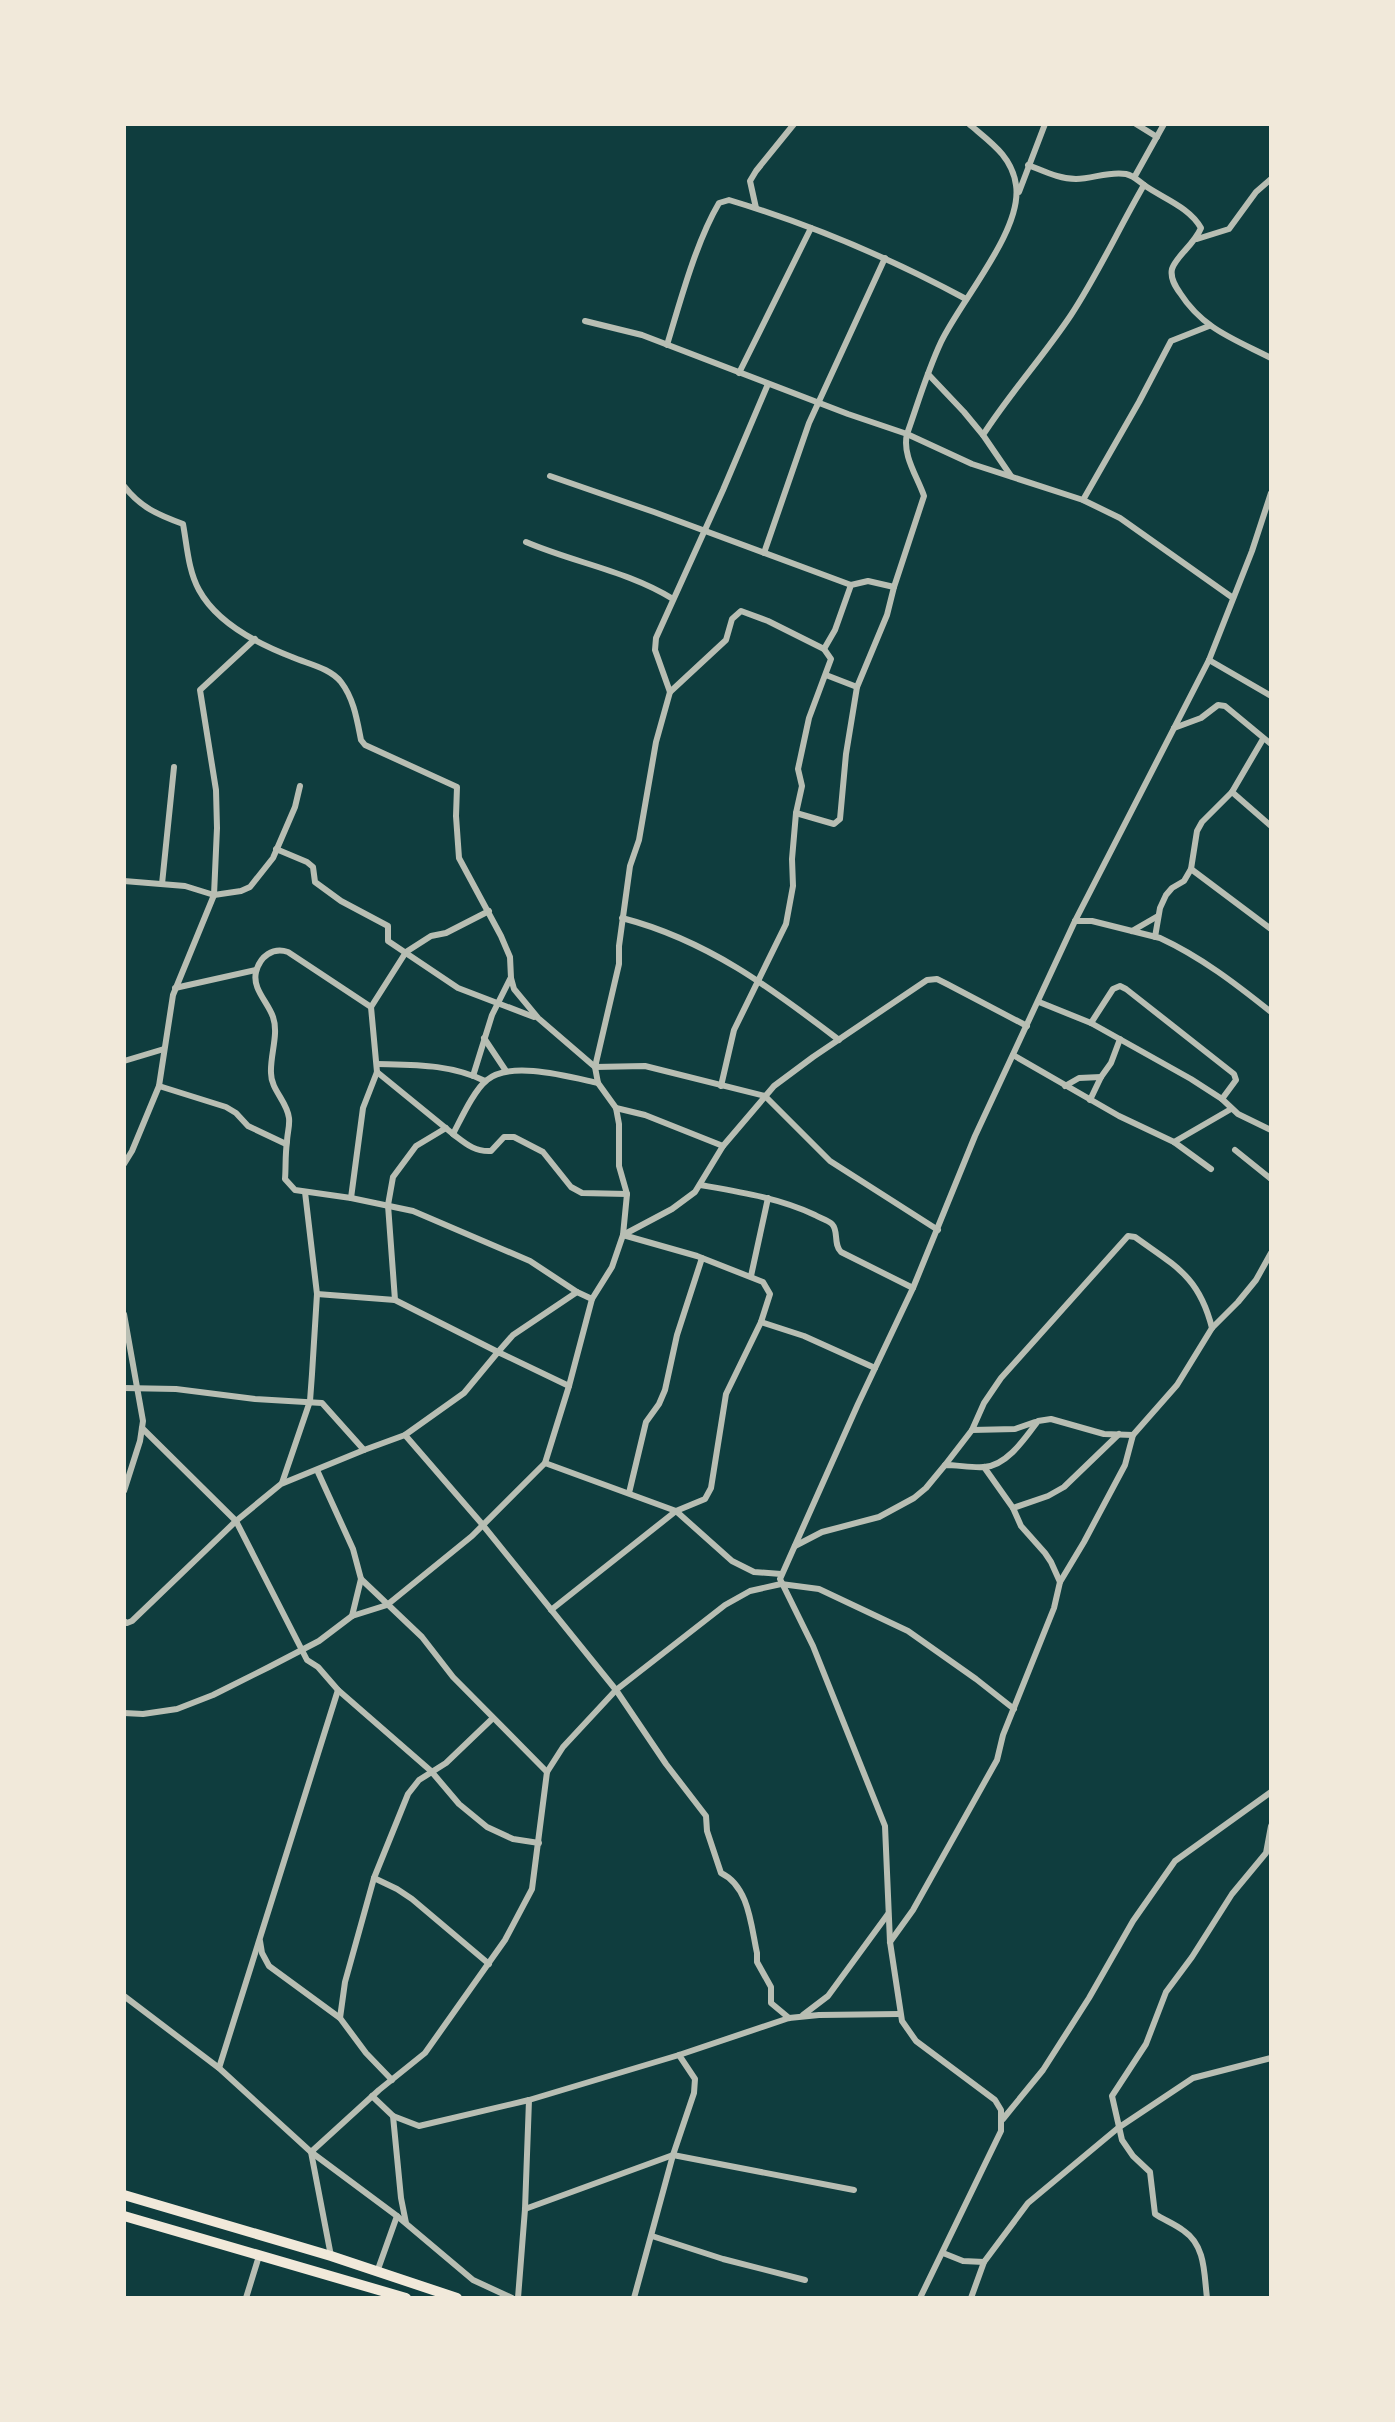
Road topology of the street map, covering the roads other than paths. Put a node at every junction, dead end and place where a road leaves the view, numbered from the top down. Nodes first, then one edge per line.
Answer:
1 (794, 124) edge
2 (969, 124) edge
3 (1045, 124) edge
4 (1136, 124) edge
5 (1164, 124) edge
6 (1157, 137) junction
7 (1028, 165) junction
8 (1135, 176) junction
9 (1271, 179) edge
10 (1144, 185) junction
11 (1017, 197) junction
12 (756, 208) junction
13 (811, 228) junction
14 (1197, 239) junction
15 (885, 258) junction
16 (966, 299) junction
17 (585, 321) dead end
18 (1209, 326) junction
19 (667, 345) junction
20 (1271, 358) edge
21 (739, 373) junction
22 (928, 374) junction
23 (768, 384) junction
24 (819, 403) junction
25 (907, 434) junction
26 (983, 435) junction
27 (550, 476) dead end
28 (1012, 477) junction
29 (124, 486) edge
30 (1271, 493) edge
31 (1083, 500) junction
32 (705, 531) junction
33 (526, 542) dead end
34 (764, 553) junction
35 (851, 585) junction
36 (894, 587) junction
37 (1233, 598) junction
38 (673, 599) junction
39 (255, 639) junction
40 (824, 649) junction
41 (1209, 660) junction
42 (826, 675) junction
43 (857, 687) junction
44 (670, 692) junction
45 (1271, 696) edge
46 (1173, 728) junction
47 (1263, 739) junction
48 (1271, 744) edge
49 (174, 767) dead end
50 (300, 786) dead end
51 (1232, 792) junction
52 (796, 813) junction
53 (1271, 826) edge
54 (276, 849) junction
55 (1191, 869) junction
56 (124, 881) edge
57 (162, 884) junction
58 (214, 895) junction
59 (489, 911) junction
60 (1158, 916) junction
61 (622, 918) junction
62 (1075, 921) junction
63 (1271, 929) edge
64 (1132, 931) junction
65 (1155, 937) junction
66 (406, 952) junction
67 (256, 970) junction
68 (511, 978) junction
69 (758, 980) junction
70 (175, 988) junction
71 (1039, 1002) junction
72 (497, 1004) junction
73 (371, 1007) junction
74 (1271, 1012) edge
75 (538, 1018) junction
76 (1091, 1023) junction
77 (1027, 1026) junction
78 (484, 1038) junction
79 (1120, 1039) junction
80 (839, 1040) junction
81 (164, 1049) junction
82 (1013, 1055) junction
83 (124, 1061) edge
84 (595, 1067) junction
85 (377, 1068) junction
86 (506, 1071) junction
87 (473, 1076) junction
88 (1101, 1077) junction
89 (485, 1081) junction
90 (598, 1083) junction
91 (159, 1086) junction
92 (721, 1086) junction
93 (1065, 1086) junction
94 (765, 1096) junction
95 (1222, 1099) junction
96 (1090, 1100) junction
97 (616, 1108) junction
98 (1231, 1109) junction
99 (446, 1128) junction
100 (1271, 1130) edge
101 (453, 1134) junction
102 (1174, 1142) junction
103 (286, 1144) junction
104 (723, 1146) junction
105 (1235, 1150) dead end
106 (124, 1164) edge
107 (1211, 1169) dead end
108 (1271, 1179) edge
109 (700, 1185) junction
110 (305, 1192) junction
111 (627, 1194) junction
112 (351, 1198) junction
113 (768, 1198) junction
114 (388, 1205) junction
115 (938, 1230) junction
116 (623, 1235) junction
117 (1271, 1253) edge
118 (702, 1258) junction
119 (751, 1276) junction
120 (913, 1288) junction
121 (577, 1292) junction
122 (317, 1294) junction
123 (592, 1299) junction
124 (395, 1300) junction
125 (124, 1314) edge
126 (761, 1322) junction
127 (1212, 1328) junction
128 (498, 1352) junction
129 (875, 1368) junction
130 (569, 1386) junction
131 (124, 1388) edge
132 (138, 1389) junction
133 (310, 1401) junction
134 (1038, 1421) junction
135 (142, 1428) junction
136 (972, 1430) junction
137 (1119, 1434) junction
138 (405, 1435) junction
139 (1133, 1435) junction
140 (364, 1450) junction
141 (545, 1463) junction
142 (945, 1465) junction
143 (984, 1467) junction
144 (317, 1470) junction
145 (281, 1484) junction
146 (124, 1491) edge
147 (629, 1493) junction
148 (1013, 1508) junction
149 (676, 1511) junction
150 (236, 1521) junction
151 (482, 1524) junction
152 (795, 1546) junction
153 (781, 1574) junction
154 (361, 1579) junction
155 (1060, 1582) junction
156 (781, 1584) junction
157 (387, 1605) junction
158 (551, 1610) junction
159 (352, 1616) junction
160 (124, 1621) edge
161 (303, 1649) junction
162 (338, 1690) junction
163 (616, 1690) junction
164 (1014, 1709) junction
165 (124, 1713) edge
166 (493, 1718) junction
167 (431, 1771) junction
168 (547, 1772) junction
169 (1271, 1792) edge
170 (1271, 1826) edge
171 (539, 1843) junction
172 (374, 1878) junction
173 (888, 1914) junction
174 (259, 1937) junction
175 (890, 1942) junction
176 (489, 1964) junction
177 (124, 1996) edge
178 (900, 2014) junction
179 (802, 2016) junction
180 (340, 2018) junction
181 (789, 2018) junction
182 (679, 2055) junction
183 (1271, 2058) edge
184 (219, 2068) junction
185 (392, 2080) junction
186 (372, 2096) junction
187 (529, 2100) junction
188 (393, 2116) junction
189 (1003, 2119) junction
190 (1118, 2128) junction
191 (311, 2152) junction
192 (673, 2155) junction
193 (854, 2190) dead end
194 (124, 2195) edge
195 (525, 2209) junction
196 (124, 2216) edge
197 (397, 2216) junction
198 (406, 2224) junction
199 (652, 2236) junction
200 (943, 2253) junction
201 (259, 2255) junction
202 (331, 2256) junction
203 (984, 2262) junction
204 (377, 2272) junction
205 (805, 2280) dead end
206 (366, 2286) junction
207 (246, 2298) edge
208 (362, 2298) edge
209 (406, 2298) edge
210 (457, 2298) edge
211 (512, 2298) edge
212 (518, 2298) edge
213 (634, 2298) edge
214 (920, 2298) edge
215 (971, 2298) edge
216 (1207, 2298) edge

1 - 12 street
2 - 11 street
3 - 7 street
4 - 6 street
5 - 6 street
6 - 8 street
7 - 8 street
7 - 11 street
8 - 10 street
9 - 14 street
10 - 14 street
10 - 26 street
11 - 16 street
12 - 13 street
12 - 19 street
13 - 15 street
13 - 21 street
14 - 18 street
15 - 16 street
15 - 24 street
16 - 22 street
17 - 19 street
18 - 20 street
18 - 31 street
19 - 21 street
21 - 23 street
22 - 25 street
22 - 26 street
23 - 24 street
23 - 32 street
24 - 25 street
24 - 34 street
25 - 28 street
25 - 36 street
26 - 28 street
27 - 32 street
28 - 31 street
29 - 39 street
30 - 37 street
31 - 37 street
32 - 34 street
32 - 38 street
33 - 38 street
34 - 35 street
35 - 36 street
35 - 40 street
36 - 43 street
37 - 41 street
38 - 44 street
39 - 58 street
39 - 59 street
40 - 42 street
40 - 44 street
41 - 45 street
41 - 46 street
42 - 43 street
42 - 52 street
43 - 52 street
44 - 61 street
46 - 47 street
46 - 62 street
47 - 48 street
47 - 51 street
49 - 57 street
50 - 54 street
51 - 53 street
51 - 55 street
52 - 69 street
54 - 58 street
54 - 66 street
55 - 60 street
55 - 63 street
56 - 57 street
57 - 58 street
58 - 70 street
59 - 66 street
59 - 68 street
60 - 64 street
60 - 65 street
61 - 69 street
61 - 84 street
62 - 64 street
62 - 71 street
64 - 65 street
65 - 74 street
66 - 72 street
66 - 73 street
67 - 70 street
67 - 73 street
67 - 103 street
68 - 72 street
68 - 75 street
69 - 80 street
69 - 92 street
70 - 81 street
71 - 76 street
71 - 77 street
72 - 75 street
72 - 78 street
73 - 85 street
75 - 84 street
76 - 79 street
76 - 95 street
77 - 80 street
77 - 82 street
78 - 86 street
78 - 87 street
79 - 88 street
79 - 95 street
80 - 94 street
81 - 83 street
81 - 91 street
82 - 93 street
82 - 115 street
84 - 90 street
84 - 92 street
85 - 87 street
85 - 99 street
85 - 112 street
86 - 89 street
86 - 90 street
87 - 89 street
88 - 93 street
88 - 96 street
89 - 101 street
90 - 97 street
91 - 103 street
91 - 106 street
92 - 94 street
93 - 96 street
94 - 104 street
94 - 115 street
95 - 98 street
96 - 102 street
97 - 104 street
97 - 111 street
98 - 100 street
98 - 102 street
99 - 101 street
99 - 114 street
101 - 111 street
102 - 107 street
103 - 110 street
104 - 109 street
105 - 108 street
109 - 113 street
109 - 116 street
110 - 112 street
110 - 122 street
111 - 116 street
112 - 114 street
113 - 119 street
113 - 120 street
114 - 121 street
114 - 124 street
115 - 120 street
116 - 118 street
116 - 123 street
117 - 127 street
118 - 119 street
118 - 147 street
119 - 126 street
120 - 129 street
121 - 123 street
121 - 128 street
122 - 124 street
122 - 133 street
123 - 130 street
124 - 128 street
125 - 132 street
126 - 129 street
126 - 149 street
127 - 136 street
127 - 139 street
128 - 130 street
128 - 138 street
129 - 152 street
130 - 141 street
131 - 132 street
132 - 133 street
132 - 135 street
133 - 140 street
133 - 145 street
134 - 136 street
134 - 137 street
134 - 143 street
135 - 146 street
135 - 150 street
136 - 142 street
137 - 139 street
137 - 148 street
138 - 140 street
138 - 151 street
139 - 155 street
140 - 144 street
141 - 147 street
141 - 151 street
142 - 143 street
142 - 152 street
143 - 148 street
144 - 145 street
144 - 154 street
145 - 150 street
147 - 149 street
148 - 155 street
149 - 153 street
149 - 158 street
150 - 160 street
150 - 161 street
151 - 157 street
151 - 158 street
152 - 153 street
153 - 156 street
154 - 157 street
154 - 159 street
155 - 164 street
156 - 163 street
156 - 164 street
156 - 173 street
157 - 159 street
157 - 166 street
158 - 163 street
159 - 161 street
161 - 162 street
161 - 165 street
162 - 167 street
162 - 174 street
163 - 168 street
163 - 181 street
164 - 175 street
166 - 167 street
166 - 168 street
167 - 171 street
167 - 172 street
168 - 171 street
169 - 189 street
170 - 190 street
171 - 176 street
172 - 176 street
172 - 180 street
173 - 175 street
173 - 179 street
174 - 180 street
174 - 184 street
175 - 178 street
176 - 185 street
177 - 184 street
178 - 179 street
178 - 189 street
179 - 181 street
180 - 185 street
181 - 182 street
182 - 187 street
182 - 192 street
183 - 190 street
184 - 191 street
185 - 186 street
186 - 188 street
186 - 191 street
187 - 188 street
187 - 195 street
188 - 198 street
189 - 200 street
190 - 203 street
190 - 216 street
191 - 197 street
191 - 202 street
192 - 193 street
192 - 195 street
192 - 199 street
194 - 202 highway
195 - 212 street
196 - 201 highway
197 - 198 street
197 - 204 street
198 - 211 street
199 - 205 street
199 - 213 street
200 - 203 street
200 - 214 street
201 - 206 highway
201 - 207 street
202 - 204 highway
203 - 215 street
204 - 210 highway
206 - 208 street
206 - 209 highway

